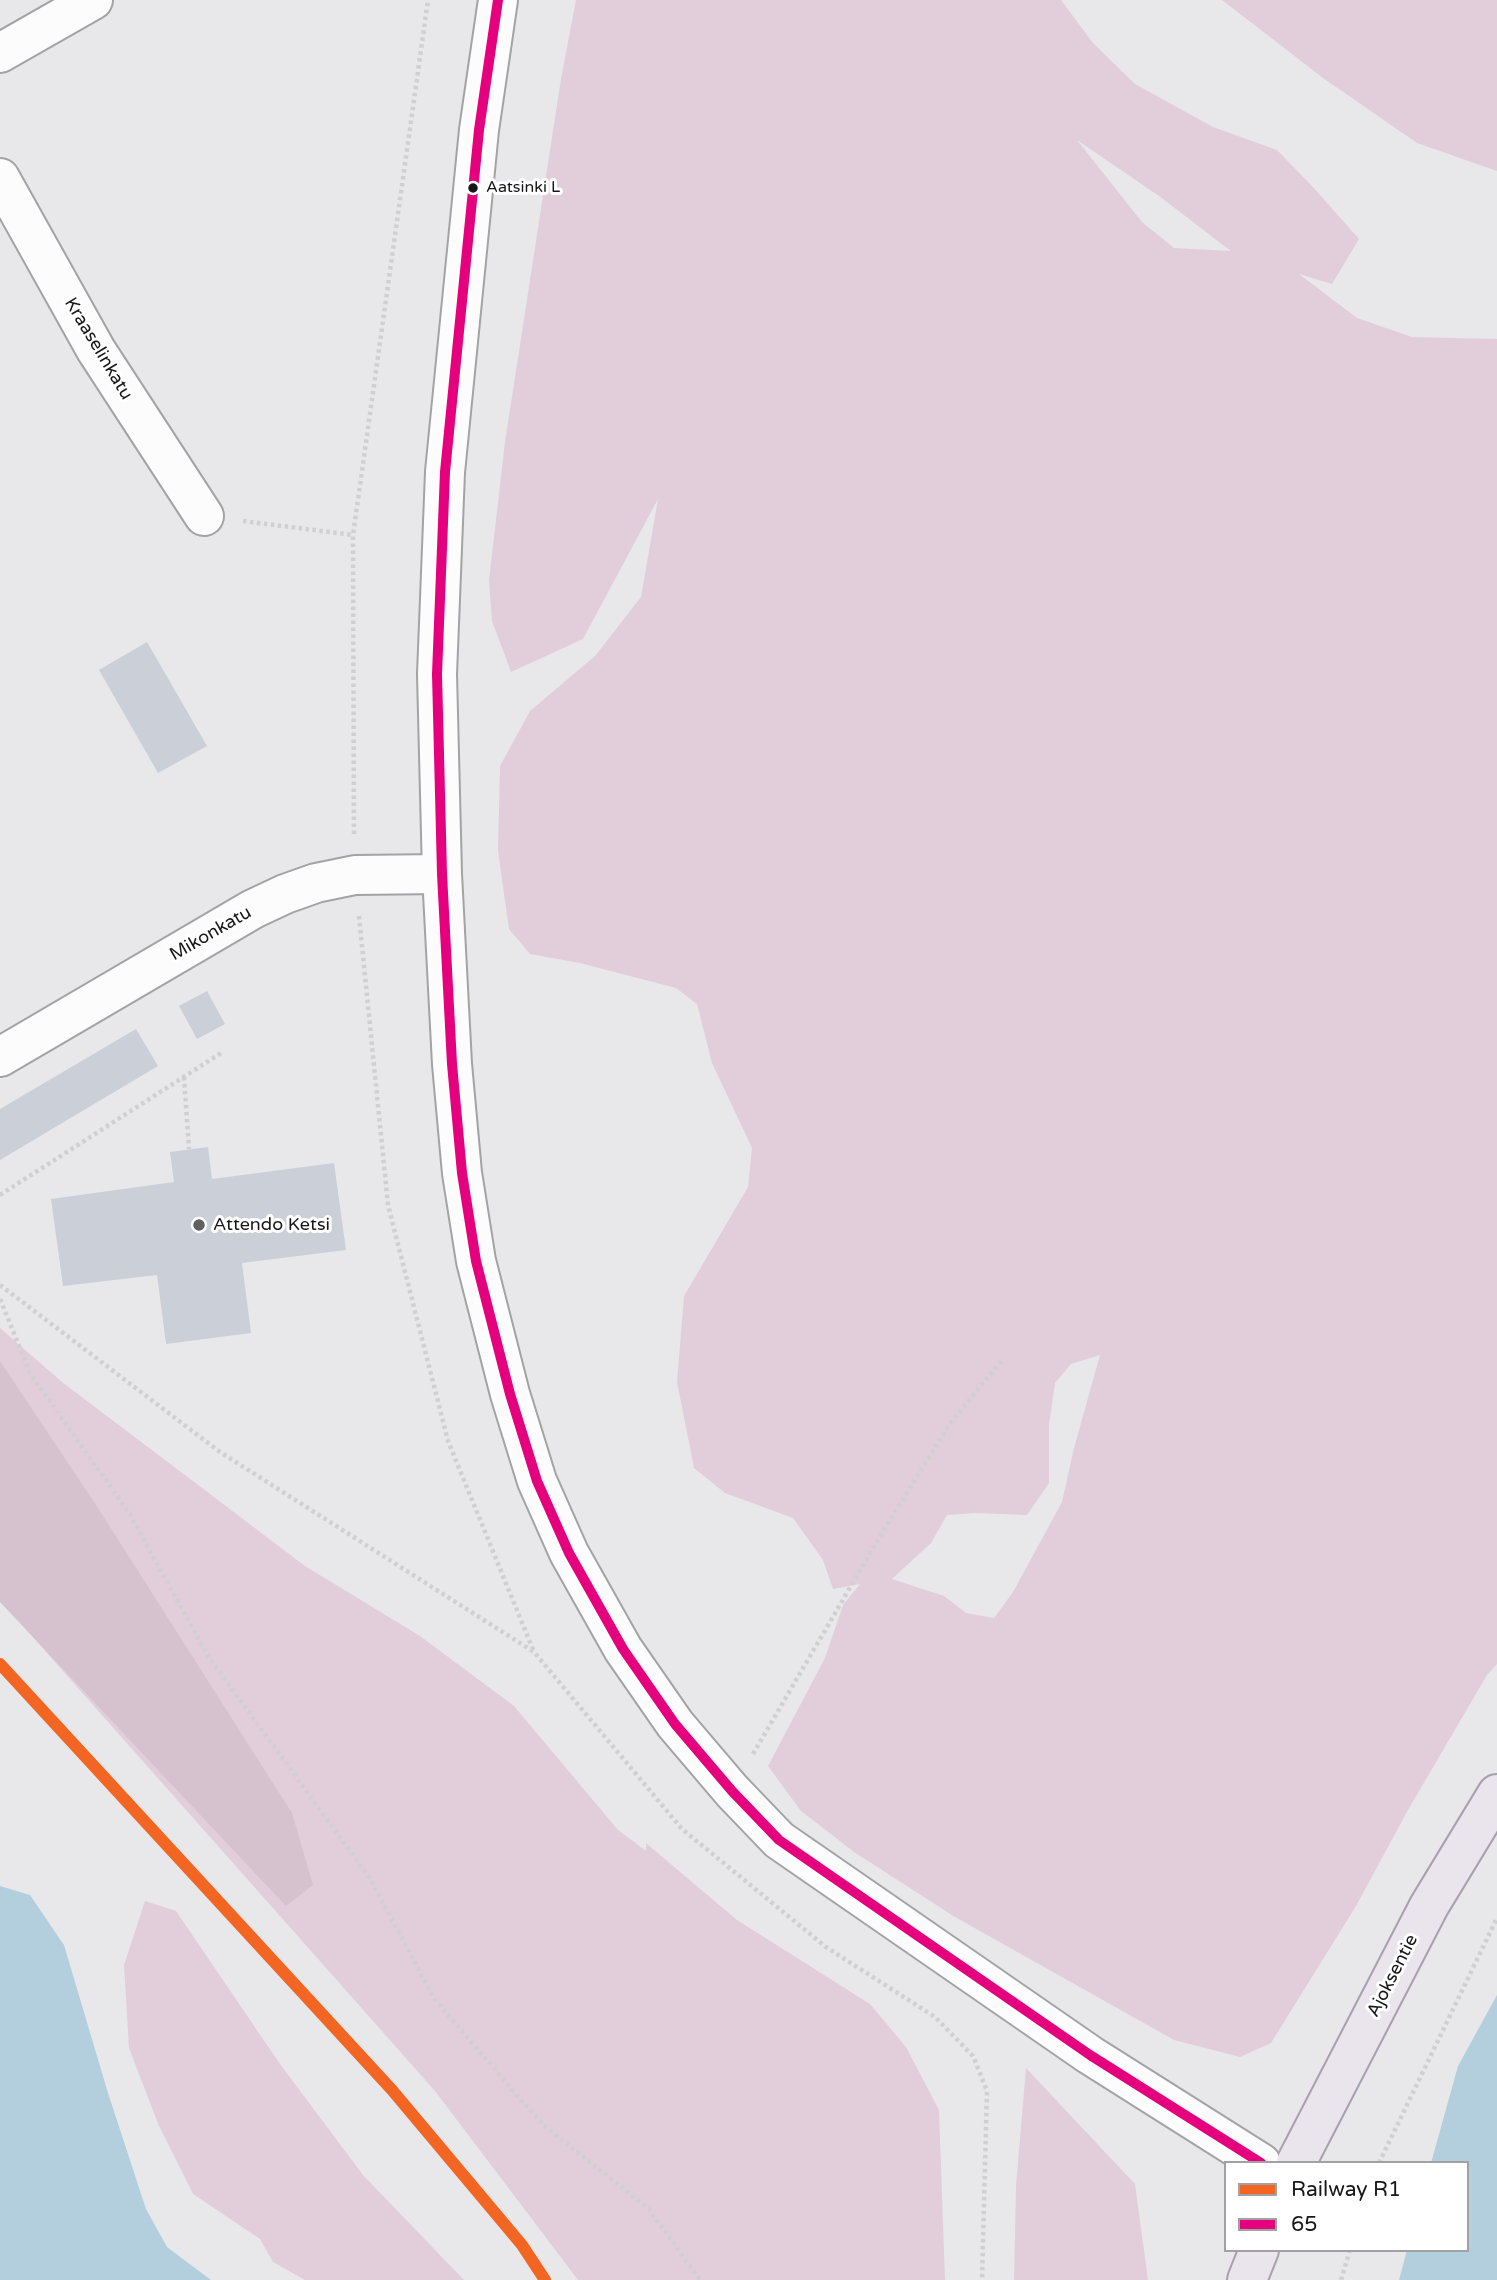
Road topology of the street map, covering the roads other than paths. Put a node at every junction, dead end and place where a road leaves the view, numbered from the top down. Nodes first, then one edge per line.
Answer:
1 (93, 0) edge
2 (498, 0) edge
3 (0, 53) edge
4 (0, 178) edge
5 (204, 516) road end
6 (442, 874) junction
7 (0, 1057) edge
8 (1497, 1794) edge
9 (1258, 2161) edge
10 (1297, 2161) edge
11 (1258, 2252) edge
12 (1247, 2280) edge

1 - 3 street
2 - 6 street
4 - 5 street, Kraaselinkatu
6 - 7 street, Mikonkatu
6 - 9 street
8 - 10 main road, Ajoksentie
11 - 12 main road

